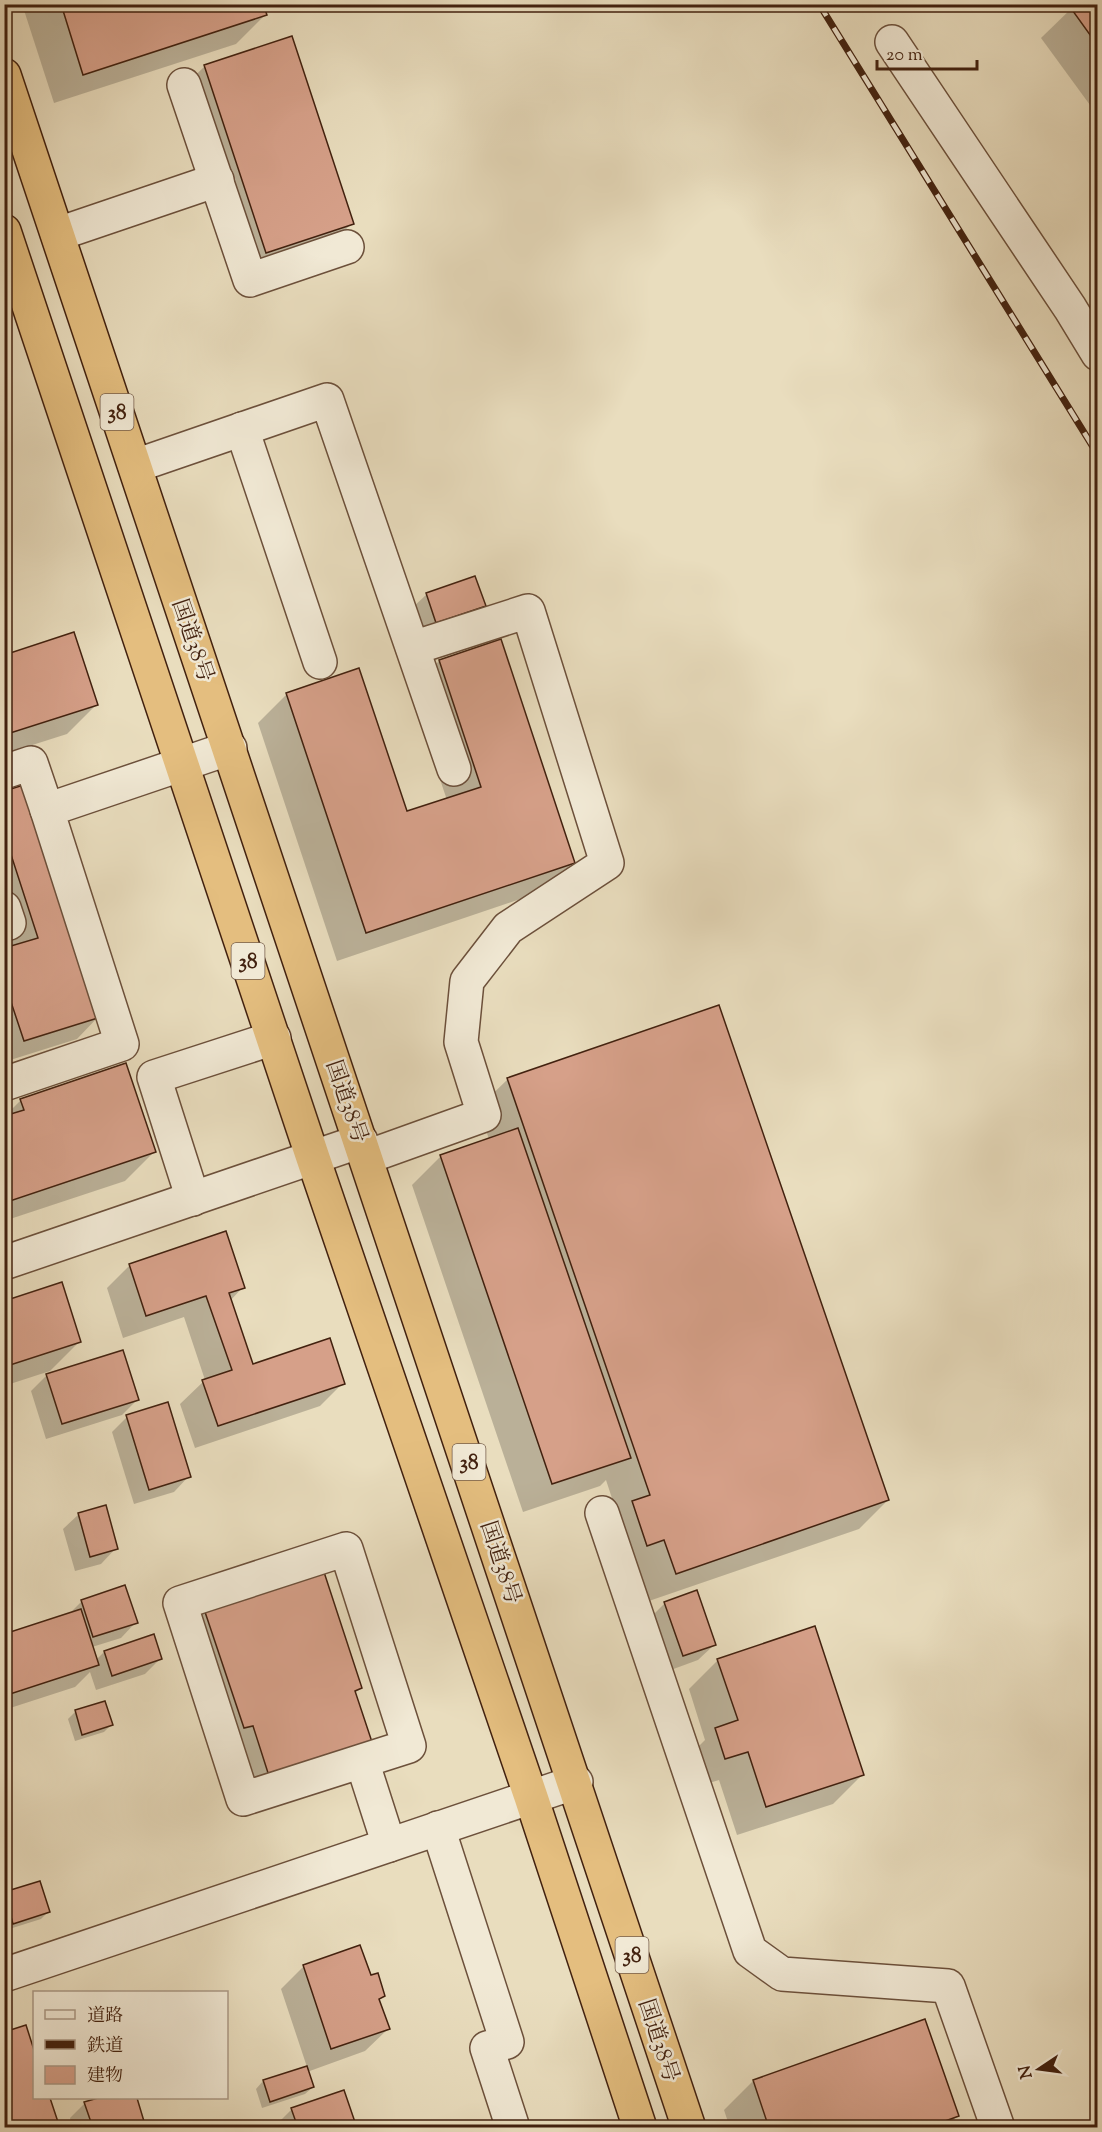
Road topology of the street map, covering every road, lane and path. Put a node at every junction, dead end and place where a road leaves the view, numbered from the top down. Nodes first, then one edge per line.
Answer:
1 (892, 42) dead end
2 (4, 75) edge
3 (184, 85) dead end
4 (217, 180) junction
5 (4, 231) edge
6 (58, 234) junction
7 (347, 247) dead end
8 (1098, 354) edge
9 (242, 429) junction
10 (135, 466) junction
11 (413, 648) junction
12 (320, 662) dead end
13 (230, 748) junction
14 (184, 763) junction
15 (454, 769) dead end
16 (4, 772) edge
17 (46, 810) junction
18 (274, 1038) junction
19 (122, 1044) junction
20 (154, 1077) junction
21 (4, 1084) edge
22 (364, 1149) junction
23 (313, 1158) junction
24 (193, 1199) junction
25 (4, 1263) edge
26 (602, 1513) dead end
27 (362, 1761) junction
28 (576, 1782) junction
29 (531, 1797) junction
30 (438, 1828) junction
31 (389, 1845) junction
32 (4, 1975) edge
33 (513, 2127) edge
34 (640, 2127) edge
35 (689, 2127) edge
36 (998, 2127) edge

1 - 8 street
2 - 6 highway, 国道38号 / 38
3 - 4 street
4 - 6 street
4 - 7 street
5 - 14 highway, 国道38号 / 38
6 - 10 highway, 国道38号 / 38
9 - 10 street
9 - 11 street
9 - 12 street
10 - 13 highway, 国道38号 / 38
11 - 15 street
11 - 22 street
13 - 14 street
13 - 22 highway, 国道38号 / 38
14 - 17 street
14 - 18 highway, 国道38号 / 38
16 - 17 street
17 - 19 street
18 - 20 street
18 - 23 highway, 国道38号 / 38
19 - 20 street
19 - 21 street
20 - 24 street
22 - 23 street
22 - 28 highway, 国道38号 / 38
23 - 24 street
23 - 29 highway, 国道38号 / 38
24 - 25 street
26 - 36 street
27 - 27 street
27 - 31 street
28 - 29 street
28 - 35 highway, 国道38号 / 38
29 - 30 street
29 - 34 highway, 国道38号 / 38
30 - 31 street
30 - 33 street
31 - 32 street

